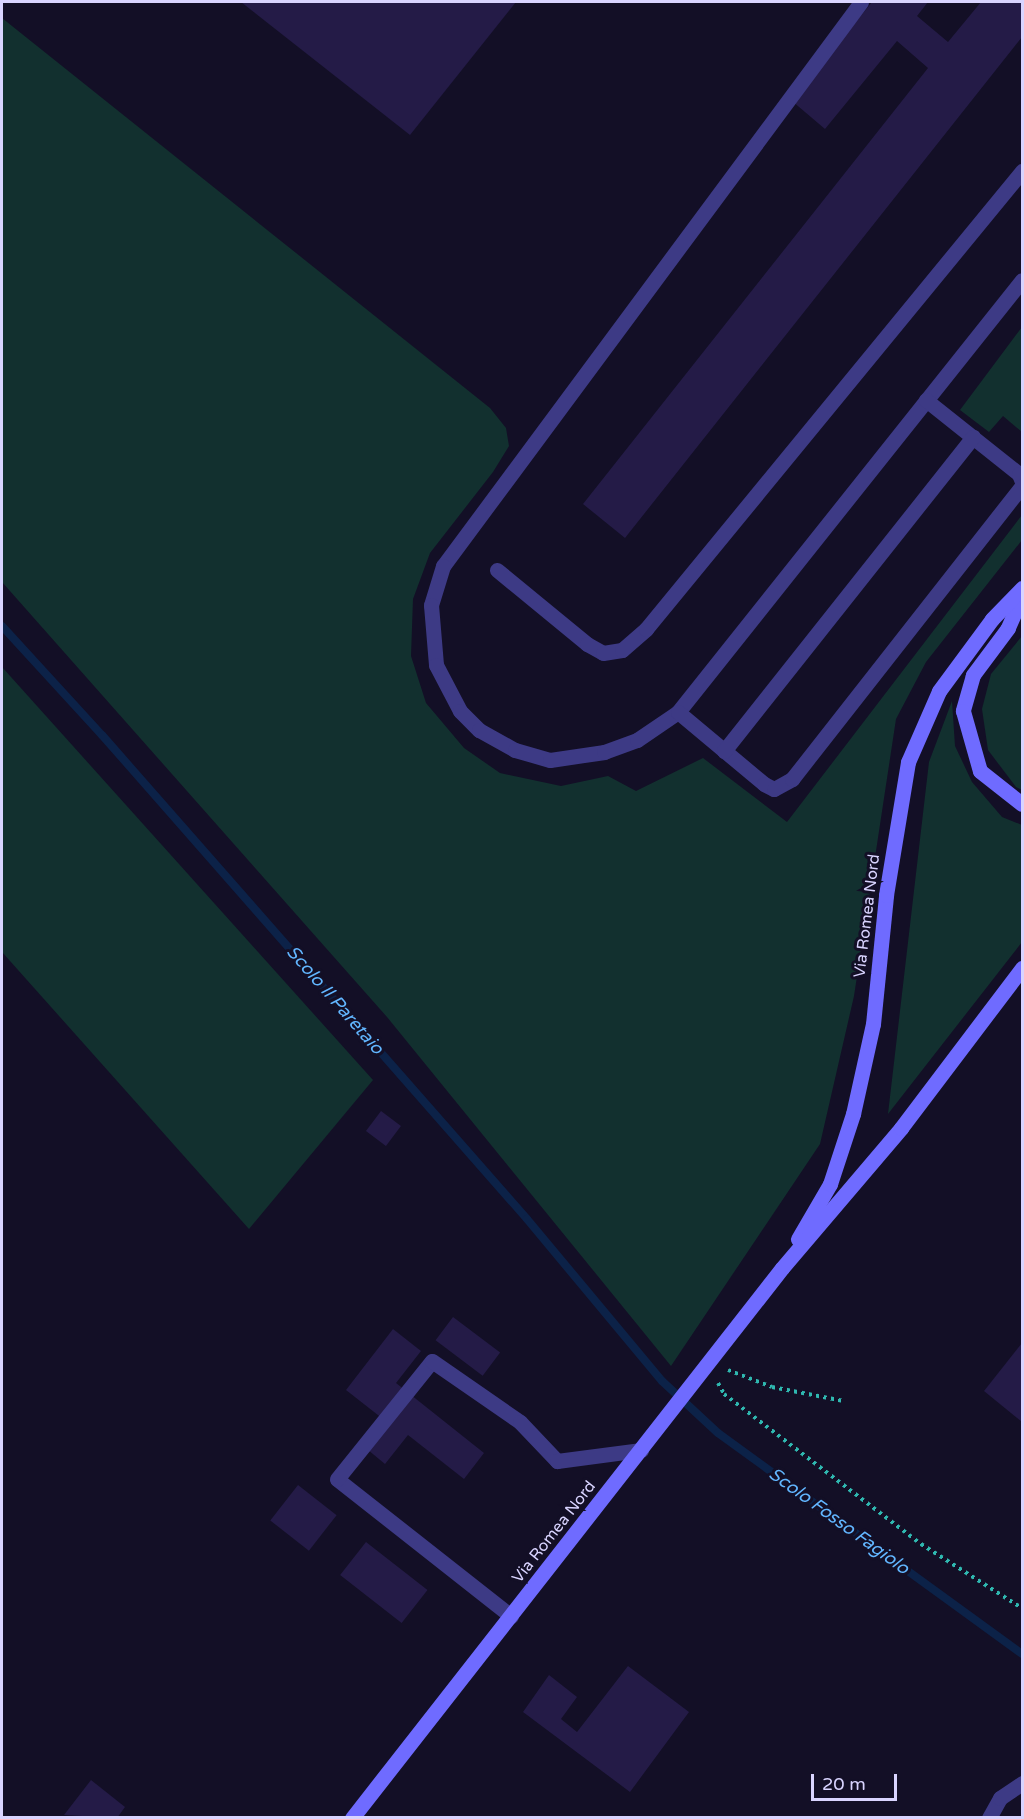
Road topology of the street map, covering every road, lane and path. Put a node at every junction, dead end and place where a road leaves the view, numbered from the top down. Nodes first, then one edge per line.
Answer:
1 (861, 2) edge
2 (1023, 171) edge
3 (1023, 280) edge
4 (927, 400) junction
5 (973, 437) junction
6 (1023, 484) edge
7 (497, 570) dead end
8 (1023, 588) edge
9 (1023, 596) edge
10 (678, 712) junction
11 (724, 751) junction
12 (1023, 804) edge
13 (1023, 968) edge
14 (782, 1268) junction
15 (707, 1363) junction
16 (844, 1401) dead end
17 (641, 1450) junction
18 (1023, 1608) edge
19 (511, 1616) junction
20 (1023, 1783) edge
21 (352, 1818) edge
22 (989, 1818) edge

1 - 10 street
2 - 7 street
3 - 4 street
4 - 5 street
4 - 10 street
5 - 6 street
5 - 11 street
6 - 11 street
8 - 14 main road, Via Romea Nord
9 - 12 main road
10 - 11 street
13 - 14 main road, Via Romea Nord
14 - 15 main road, Via Romea Nord
15 - 16 path
15 - 17 main road, Via Romea Nord
15 - 18 path
17 - 19 main road, Via Romea Nord
17 - 19 street
19 - 21 main road, Via Romea Nord
20 - 22 street

